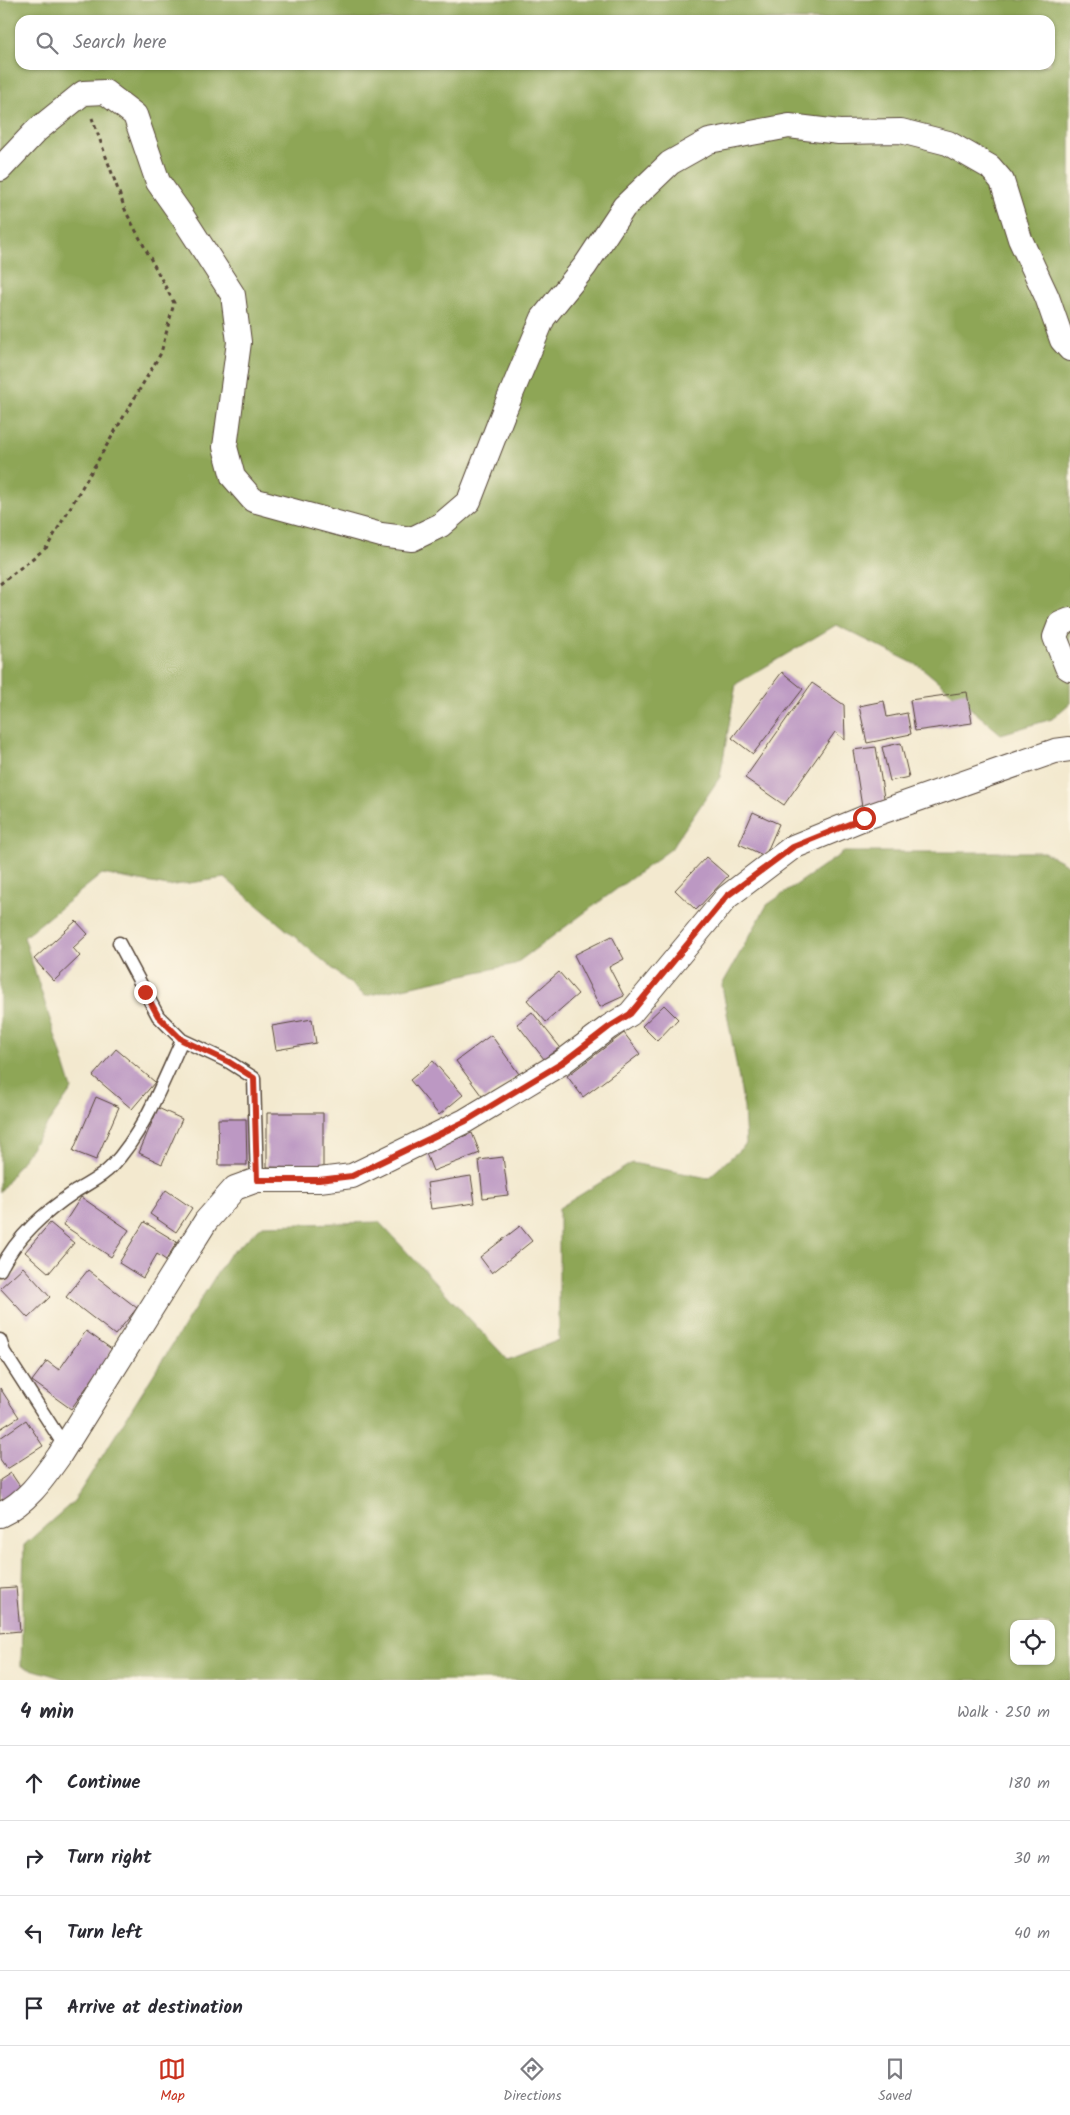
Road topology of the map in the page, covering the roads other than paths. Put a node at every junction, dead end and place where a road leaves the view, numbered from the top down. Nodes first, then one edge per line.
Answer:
1 (0, 169) edge
2 (1070, 349) edge
3 (1070, 620) edge
4 (1070, 669) edge
5 (1070, 749) edge
6 (119, 943) dead end
7 (182, 1040) junction
8 (257, 1180) junction
9 (0, 1270) edge
10 (0, 1343) edge
11 (65, 1447) junction
12 (0, 1515) edge

1 - 2 street
3 - 4 street
5 - 8 street
6 - 7 lane
7 - 8 lane
7 - 9 lane
8 - 11 street
10 - 11 lane
11 - 12 street

